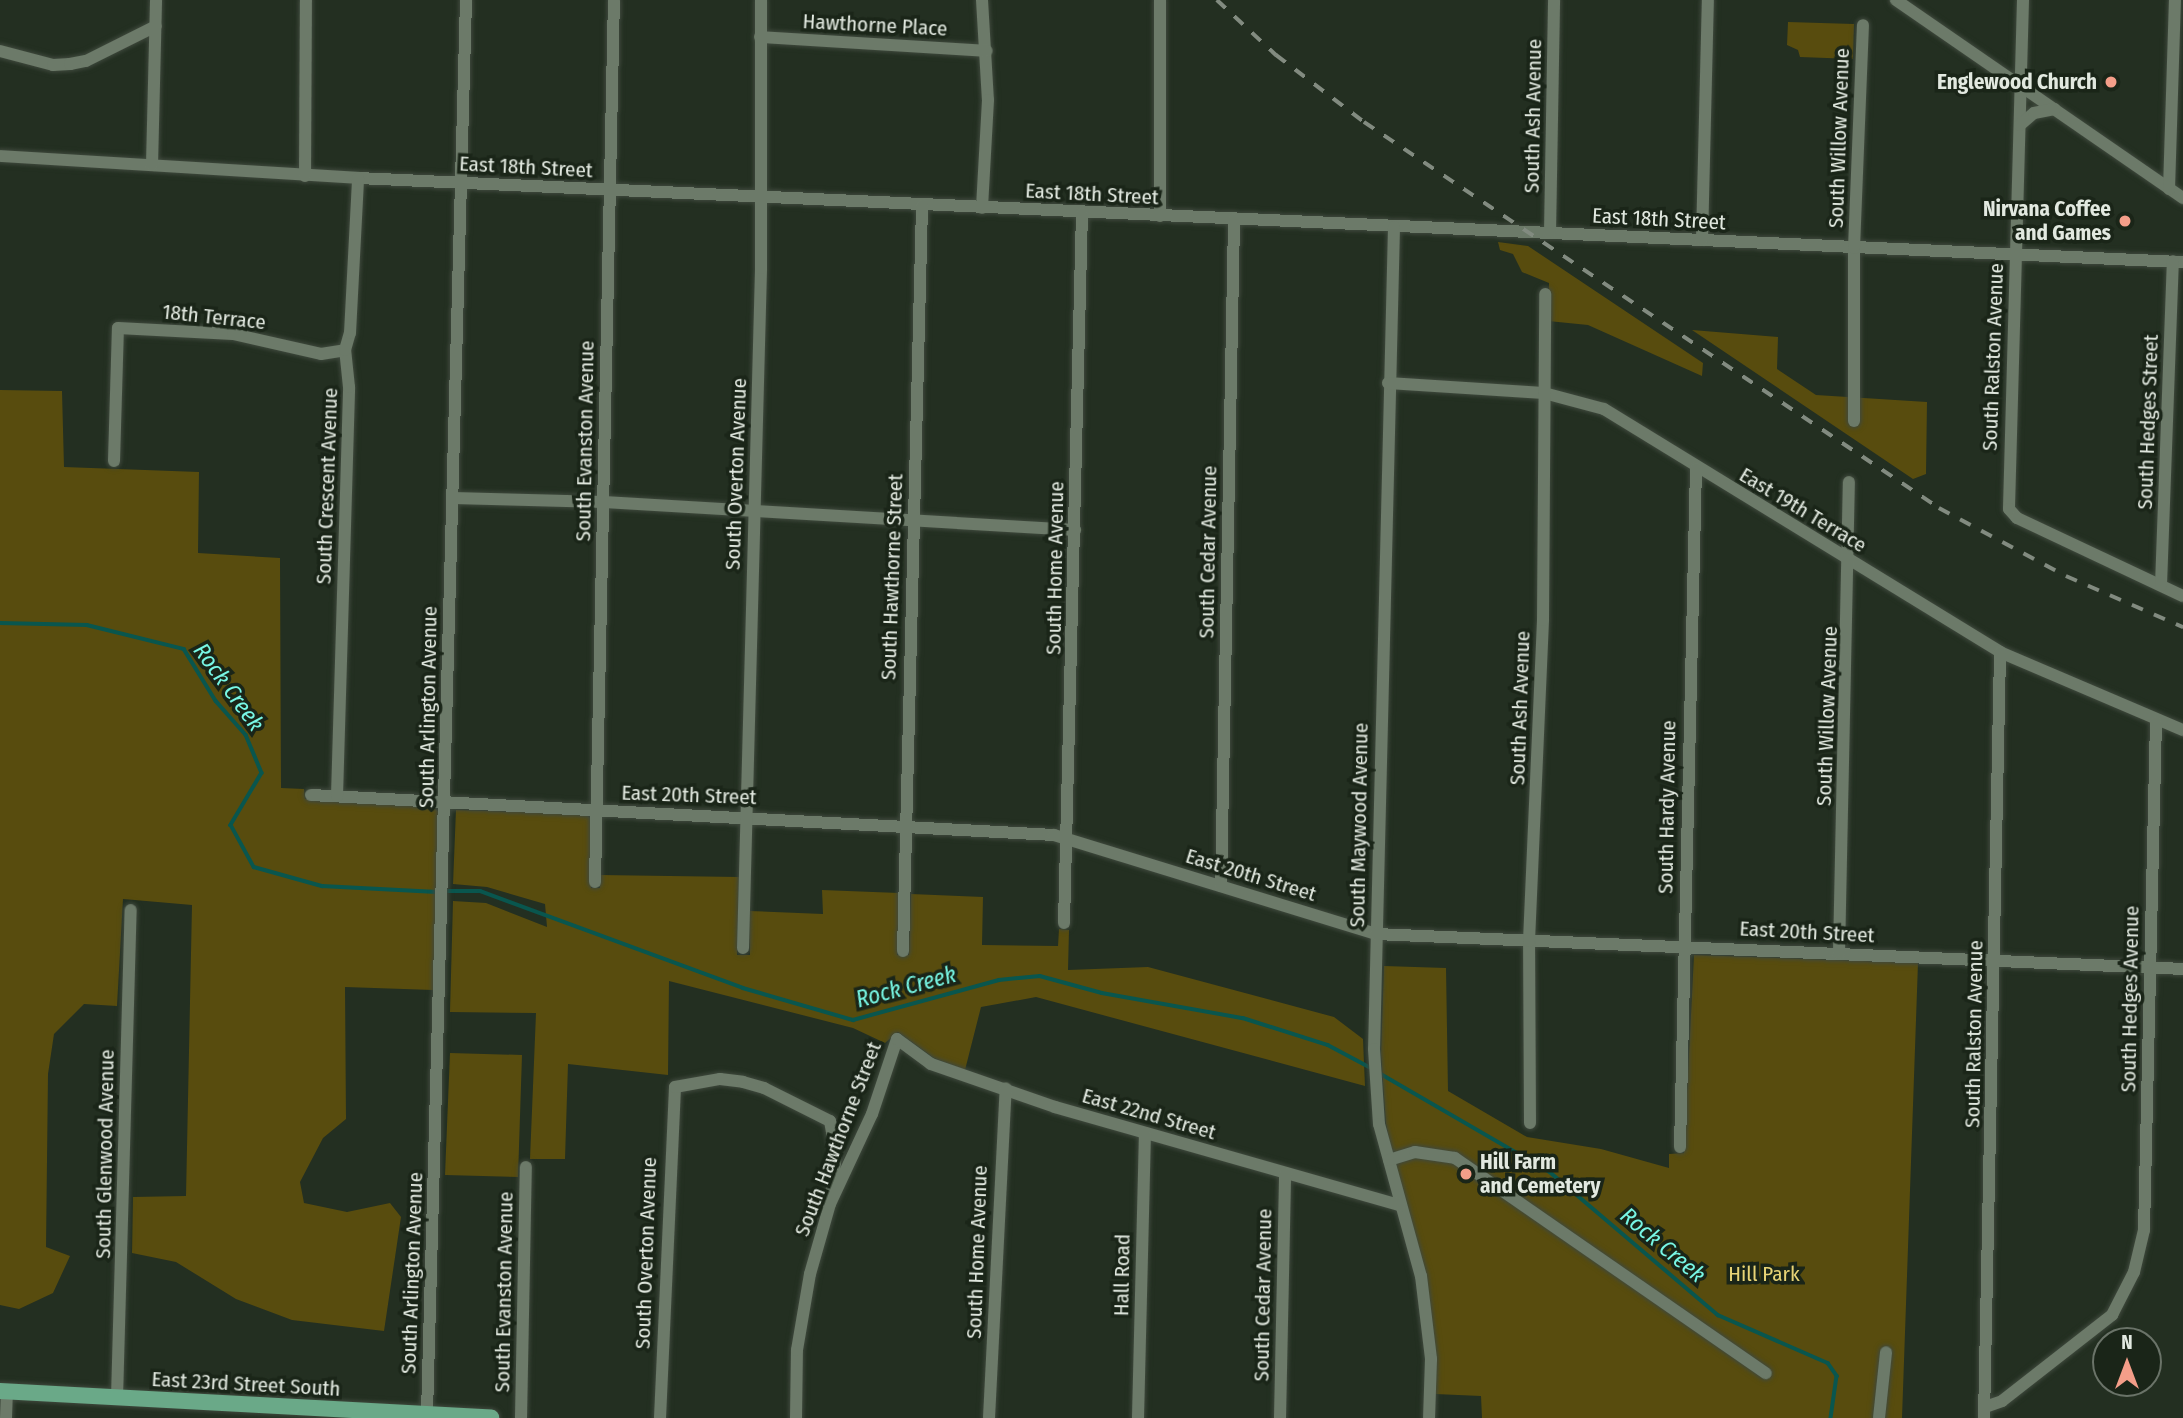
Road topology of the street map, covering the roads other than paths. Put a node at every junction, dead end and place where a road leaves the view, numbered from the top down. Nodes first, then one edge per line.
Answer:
1 (156, 0) edge
2 (306, 0) edge
3 (466, 0) edge
4 (614, 0) edge
5 (761, 0) edge
6 (982, 0) edge
7 (1160, 0) edge
8 (1554, 0) edge
9 (1708, 0) edge
10 (1896, 0) edge
11 (2023, 0) edge
12 (2175, 0) edge
13 (1863, 25) dead end
14 (156, 26) junction
15 (760, 37) junction
16 (0, 51) edge
17 (987, 51) junction
18 (2022, 87) junction
19 (2055, 109) junction
20 (2020, 125) junction
21 (0, 156) edge
22 (152, 165) junction
23 (305, 176) junction
24 (358, 178) junction
25 (461, 183) junction
26 (2169, 189) junction
27 (610, 190) junction
28 (759, 196) junction
29 (2183, 198) edge
30 (922, 205) junction
31 (982, 208) junction
32 (1082, 213) junction
33 (1160, 216) junction
34 (1234, 219) junction
35 (1394, 227) junction
36 (1550, 233) junction
37 (1702, 240) junction
38 (1854, 248) junction
39 (2016, 255) junction
40 (2178, 261) edge
41 (1545, 294) dead end
42 (345, 350) junction
43 (1388, 383) junction
44 (1544, 393) junction
45 (1854, 421) dead end
46 (114, 461) dead end
47 (1696, 468) junction
48 (1849, 482) dead end
49 (453, 498) junction
50 (604, 502) junction
51 (754, 511) junction
52 (913, 520) junction
53 (1075, 530) junction
54 (1847, 558) junction
55 (2161, 585) junction
56 (2183, 596) edge
57 (2000, 652) junction
58 (2156, 722) junction
59 (2183, 730) edge
60 (311, 795) dead end
61 (337, 796) junction
62 (445, 802) junction
63 (596, 810) junction
64 (746, 816) junction
65 (905, 825) junction
66 (1066, 839) junction
67 (595, 882) dead end
68 (1221, 886) junction
69 (131, 910) dead end
70 (1064, 923) dead end
71 (1376, 934) junction
72 (1529, 942) junction
73 (1684, 945) junction
74 (743, 948) dead end
75 (903, 951) dead end
76 (1839, 953) junction
77 (1996, 961) junction
78 (2149, 967) junction
79 (2183, 969) edge
80 (897, 1039) joint
81 (1006, 1088) junction
82 (1530, 1123) dead end
83 (1144, 1133) junction
84 (1680, 1147) dead end
85 (1389, 1160) junction
86 (526, 1167) dead end
87 (1285, 1172) junction
88 (830, 1203) junction
89 (1399, 1205) junction
90 (1886, 1352) dead end
91 (1766, 1373) dead end
92 (3, 1391) edge
93 (117, 1398) junction
94 (276, 1412) edge
95 (1984, 1413) edge
96 (427, 1414) junction
97 (410, 1416) edge
98 (6, 1418) edge
99 (491, 1418) edge
100 (521, 1418) edge
101 (660, 1418) edge
102 (796, 1418) edge
103 (989, 1418) edge
104 (1138, 1418) edge
105 (1280, 1418) edge
106 (1429, 1418) edge
107 (1879, 1418) edge

1 - 14 street
2 - 23 street
3 - 25 street, South Arlington Avenue
4 - 27 street, South Evanston Avenue
5 - 15 street, South Overton Avenue
6 - 17 street
7 - 33 street
8 - 36 street, South Ash Avenue
9 - 37 street
10 - 18 street
11 - 18 street, South Ralston Avenue
12 - 26 street
13 - 38 street, South Willow Avenue
14 - 16 street
14 - 22 street
15 - 17 street, Hawthorne Place
15 - 28 street, South Overton Avenue
17 - 31 street
18 - 19 street
18 - 20 street, South Ralston Avenue
19 - 20 street
19 - 26 street
20 - 39 street, South Ralston Avenue
21 - 22 street, East 18th Street
22 - 23 street, East 18th Street
23 - 24 street, East 18th Street
24 - 25 street, East 18th Street
24 - 42 street, South Crescent Avenue
25 - 27 street, East 18th Street
25 - 49 street, South Arlington Avenue
26 - 29 street
27 - 28 street, East 18th Street
27 - 50 street, South Evanston Avenue
28 - 30 street, East 18th Street
28 - 51 street, South Overton Avenue
30 - 31 street, East 18th Street
30 - 52 street, South Hawthorne Street
31 - 32 street, East 18th Street
32 - 33 street, East 18th Street
32 - 53 street, South Home Avenue
33 - 34 street, East 18th Street
34 - 35 street, East 18th Street
34 - 68 street, South Cedar Avenue
35 - 36 street, East 18th Street
35 - 43 street, South Maywood Avenue
36 - 37 street, East 18th Street
37 - 38 street, East 18th Street
38 - 39 street, East 18th Street
38 - 45 street, South Willow Avenue
39 - 40 street, East 18th Street
39 - 55 street, South Ralston Avenue
40 - 55 street, South Hedges Street
41 - 44 street, South Ash Avenue
42 - 46 street, 18th Terrace
42 - 61 street, South Crescent Avenue
43 - 44 street, East 19th Terrace
43 - 71 street, South Maywood Avenue
44 - 47 street, East 19th Terrace
44 - 72 street, South Ash Avenue
47 - 54 street, East 19th Terrace
47 - 73 street, South Hardy Avenue
48 - 54 street, South Willow Avenue
49 - 50 street
49 - 62 street, South Arlington Avenue
50 - 51 street
50 - 63 street, South Evanston Avenue
51 - 52 street
51 - 64 street, South Overton Avenue
52 - 53 street
52 - 65 street, South Hawthorne Street
53 - 66 street, South Home Avenue
54 - 57 street, East 19th Terrace
54 - 76 street, South Willow Avenue
55 - 56 street
57 - 58 street, East 19th Terrace
57 - 77 street, South Ralston Avenue
58 - 59 street, East 19th Terrace
58 - 78 street, South Hedges Avenue
60 - 61 street, East 20th Street
61 - 62 street, East 20th Street
62 - 63 street, East 20th Street
62 - 96 street, South Arlington Avenue
63 - 64 street, East 20th Street
63 - 67 street, South Evanston Avenue
64 - 65 street, East 20th Street
64 - 74 street, South Overton Avenue
65 - 66 street, East 20th Street
65 - 75 street, South Hawthorne Street
66 - 68 street, East 20th Street
66 - 70 street, South Home Avenue
68 - 71 street, East 20th Street
69 - 93 street, South Glenwood Avenue
71 - 72 street, East 20th Street
71 - 85 street, South Maywood Avenue
72 - 73 street, East 20th Street
72 - 82 street, South Ash Avenue
73 - 76 street, East 20th Street
73 - 84 street, South Hardy Avenue
76 - 77 street, East 20th Street
77 - 78 street, East 20th Street
77 - 95 street, South Ralston Avenue
78 - 79 street, East 20th Street
78 - 95 street, South Hedges Avenue
80 - 81 street, East 22nd Street
80 - 88 street, South Hawthorne Street
81 - 83 street, East 22nd Street
81 - 103 street, South Home Avenue
83 - 87 street, East 22nd Street
83 - 104 street, Hall Road
85 - 89 street, South Maywood Avenue
85 - 91 street
86 - 100 street, South Evanston Avenue
87 - 89 street, East 22nd Street
87 - 105 street, South Cedar Avenue
88 - 101 street, South Overton Avenue
88 - 102 street, South Hawthorne Street
89 - 106 street, South Maywood Avenue
90 - 107 street
92 - 93 main road, East 23rd Street South
92 - 98 street
93 - 94 main road, East 23rd Street South
94 - 97 main road, East 23rd Street South
96 - 97 main road, East 23rd Street South
96 - 99 main road, East 23rd Street South

